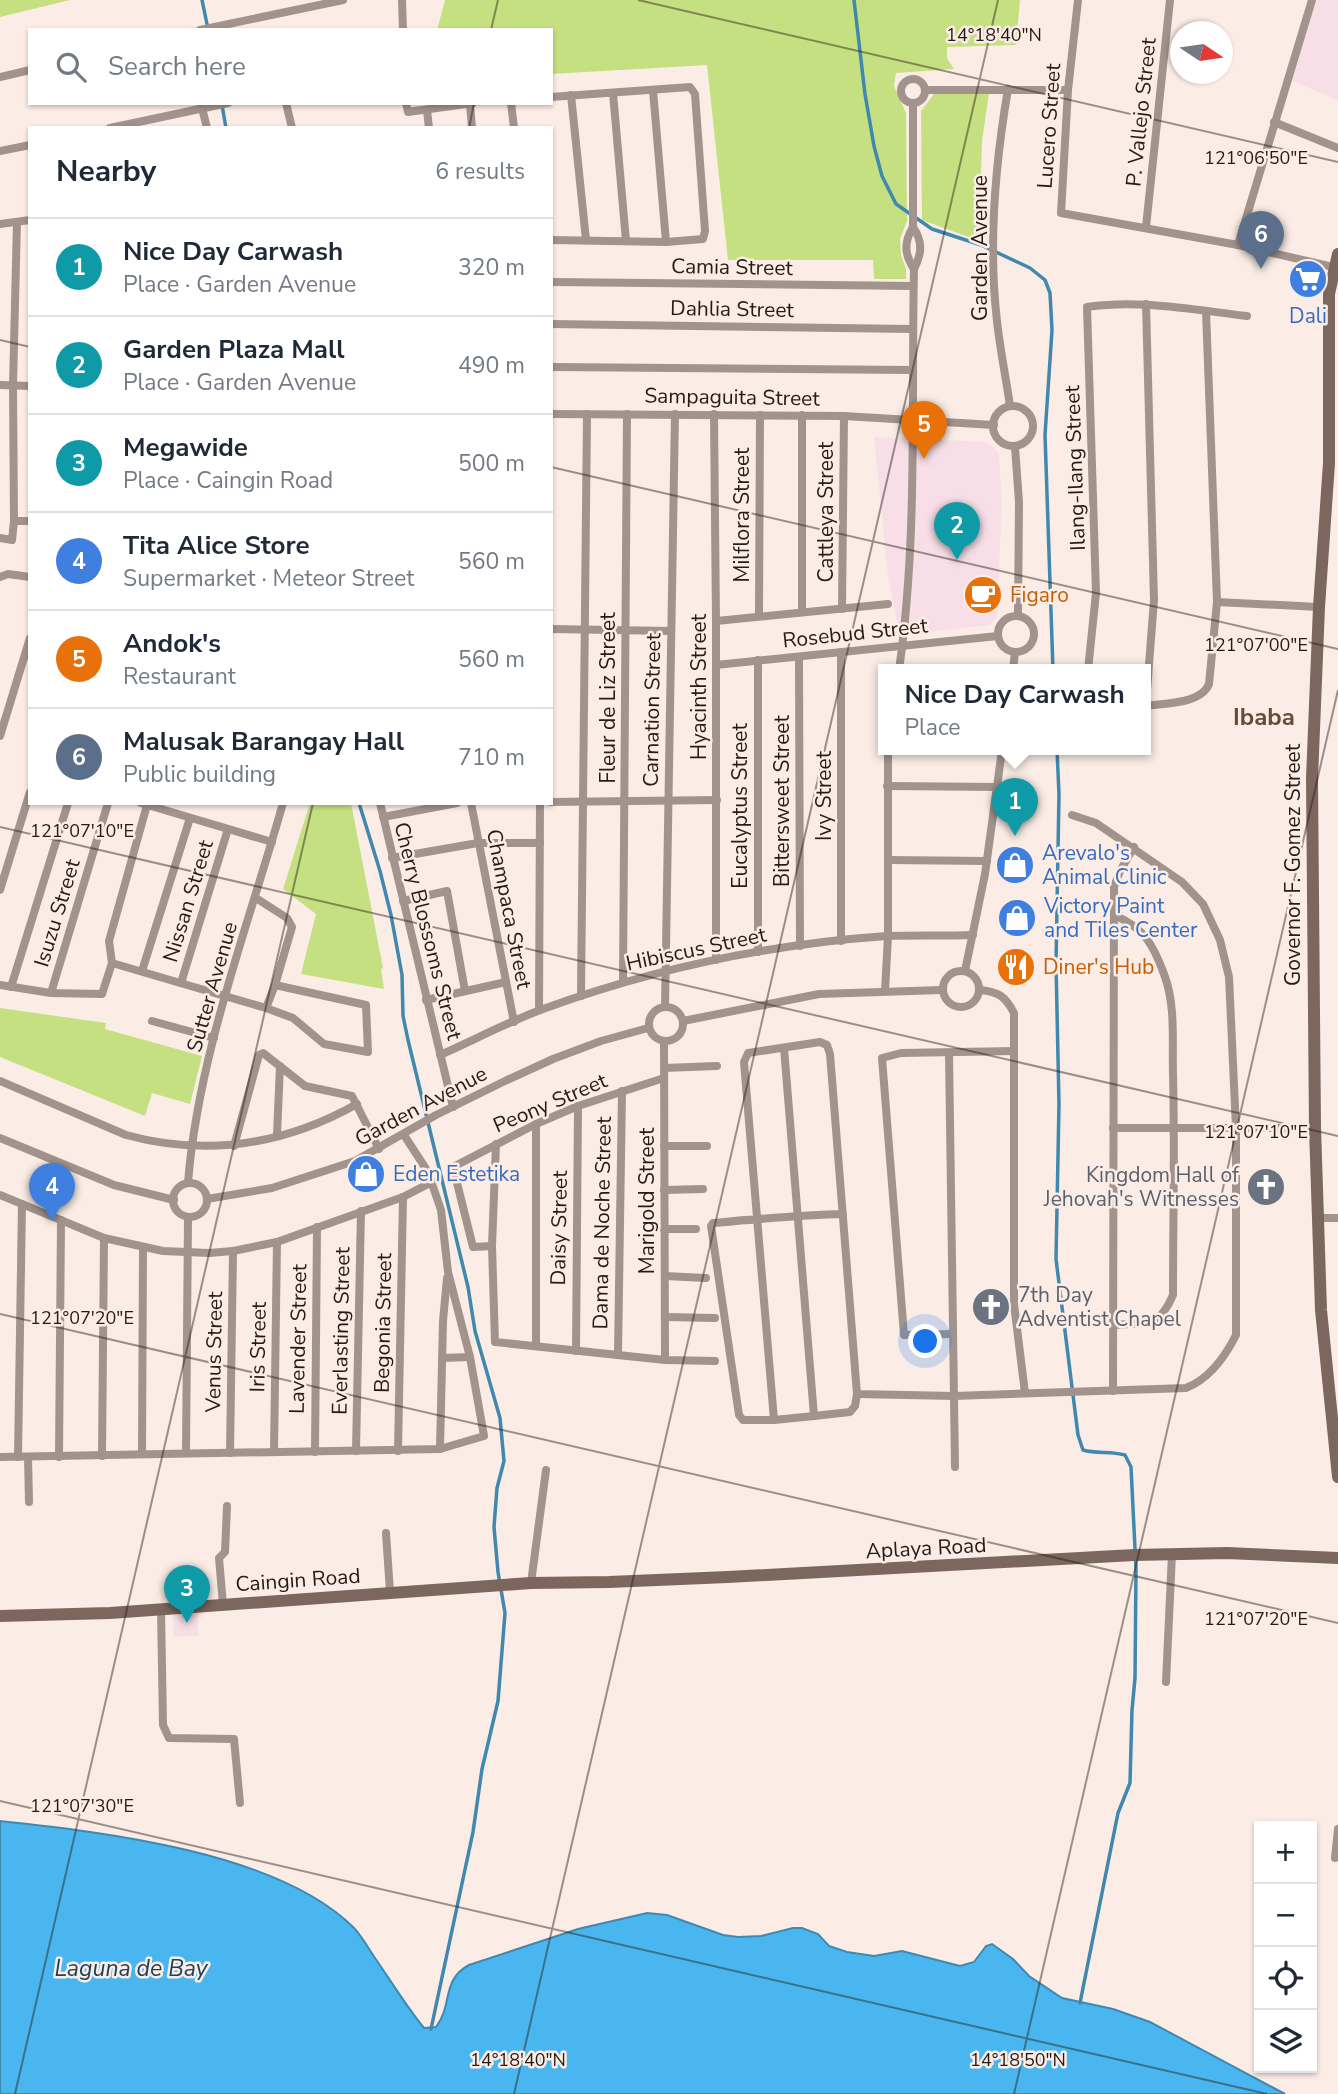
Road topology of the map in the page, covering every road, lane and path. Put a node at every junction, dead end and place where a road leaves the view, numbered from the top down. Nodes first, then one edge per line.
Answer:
1 (343, 0) edge
2 (402, 0) edge
3 (1078, 0) edge
4 (1170, 0) edge
5 (1312, 0) edge
6 (208, 28) edge
7 (403, 28) edge
8 (28, 71) edge
9 (0, 78) edge
10 (1008, 89) junction
11 (653, 90) junction
12 (925, 90) junction
13 (1068, 90) junction
14 (614, 93) junction
15 (571, 95) junction
16 (553, 97) edge
17 (913, 103) junction
18 (219, 105) edge
19 (286, 105) edge
20 (406, 105) edge
21 (459, 105) edge
22 (472, 105) edge
23 (511, 105) edge
24 (206, 108) junction
25 (427, 110) junction
26 (1274, 122) junction
27 (120, 126) edge
28 (207, 126) edge
29 (292, 126) edge
30 (429, 126) edge
31 (472, 126) edge
32 (514, 126) edge
33 (28, 145) edge
34 (1338, 148) edge
35 (0, 151) edge
36 (28, 220) edge
37 (17, 222) junction
38 (0, 224) edge
39 (913, 225) junction
40 (1146, 227) junction
41 (553, 240) edge
42 (586, 240) junction
43 (626, 241) junction
44 (666, 242) junction
45 (1238, 245) junction
46 (1338, 254) edge
47 (1333, 267) junction
48 (914, 269) junction
49 (553, 282) edge
50 (913, 286) junction
51 (1146, 304) junction
52 (1206, 311) junction
53 (1247, 316) dead end
54 (553, 324) edge
55 (913, 329) junction
56 (553, 367) edge
57 (912, 370) junction
58 (0, 385) edge
59 (13, 386) junction
60 (28, 386) edge
61 (1010, 406) junction
62 (553, 414) edge
63 (587, 414) junction
64 (627, 414) junction
65 (675, 414) junction
66 (714, 414) junction
67 (760, 415) junction
68 (802, 415) junction
69 (844, 416) junction
70 (912, 419) junction
71 (993, 425) junction
72 (1015, 447) junction
73 (28, 521) edge
74 (14, 522) junction
75 (0, 538) edge
76 (28, 576) edge
77 (0, 577) edge
78 (1217, 602) junction
79 (888, 604) dead end
80 (1319, 607) junction
81 (842, 609) junction
82 (802, 612) junction
83 (1018, 615) junction
84 (760, 617) junction
85 (716, 621) junction
86 (553, 629) edge
87 (583, 630) junction
88 (626, 631) junction
89 (671, 631) junction
90 (998, 636) junction
91 (28, 645) edge
92 (902, 646) junction
93 (841, 652) junction
94 (1015, 652) junction
95 (799, 657) junction
96 (758, 660) junction
97 (716, 664) junction
98 (900, 664) edge
99 (1014, 664) edge
100 (1089, 664) edge
101 (1149, 664) edge
102 (1151, 703) edge
103 (0, 736) edge
104 (888, 755) edge
105 (1001, 755) edge
106 (887, 786) junction
107 (997, 787) junction
108 (28, 799) edge
109 (717, 800) junction
110 (669, 801) junction
111 (553, 802) edge
112 (625, 802) junction
113 (583, 803) junction
114 (67, 805) edge
115 (107, 805) edge
116 (144, 805) edge
117 (147, 805) edge
118 (282, 805) edge
119 (380, 805) edge
120 (429, 805) edge
121 (471, 805) edge
122 (540, 805) edge
123 (1072, 815) dead end
124 (383, 817) junction
125 (190, 818) junction
126 (228, 829) junction
127 (272, 842) junction
128 (478, 843) junction
129 (540, 843) junction
130 (1134, 847) junction
131 (392, 858) junction
132 (888, 860) junction
133 (987, 861) junction
134 (0, 890) edge
135 (256, 898) junction
136 (403, 901) junction
137 (1114, 915) junction
138 (973, 935) junction
139 (888, 936) junction
140 (841, 941) junction
141 (800, 946) junction
142 (758, 952) junction
143 (716, 960) junction
144 (112, 963) junction
145 (667, 970) junction
146 (142, 971) junction
147 (965, 971) junction
148 (506, 982) junction
149 (623, 982) junction
150 (181, 983) junction
151 (0, 985) edge
152 (275, 985) junction
153 (11, 987) junction
154 (942, 990) junction
155 (980, 990) junction
156 (886, 991) junction
157 (465, 992) junction
158 (51, 993) junction
159 (226, 996) junction
160 (581, 996) junction
161 (426, 1000) junction
162 (665, 1006) junction
163 (266, 1008) junction
164 (539, 1010) junction
165 (152, 1021) dead end
166 (683, 1021) junction
167 (514, 1022) junction
168 (648, 1028) junction
169 (214, 1038) junction
170 (664, 1042) junction
171 (784, 1048) junction
172 (1014, 1051) junction
173 (949, 1053) junction
174 (440, 1055) junction
175 (280, 1066) junction
176 (717, 1066) dead end
177 (664, 1068) junction
178 (664, 1078) junction
179 (0, 1081) edge
180 (622, 1091) junction
181 (357, 1104) junction
182 (578, 1106) junction
183 (453, 1107) junction
184 (536, 1124) junction
185 (1113, 1128) junction
186 (1174, 1128) junction
187 (1236, 1128) junction
188 (1315, 1128) junction
189 (277, 1135) junction
190 (404, 1135) junction
191 (0, 1138) edge
192 (496, 1144) junction
193 (234, 1146) junction
194 (664, 1146) junction
195 (707, 1146) dead end
196 (191, 1147) junction
197 (379, 1149) junction
198 (432, 1182) junction
199 (188, 1183) junction
200 (703, 1189) dead end
201 (664, 1190) junction
202 (0, 1195) edge
203 (403, 1197) junction
204 (207, 1199) junction
205 (173, 1200) junction
206 (22, 1204) junction
207 (361, 1212) junction
208 (843, 1214) junction
209 (799, 1215) junction
210 (188, 1217) junction
211 (1317, 1218) junction
212 (1338, 1218) edge
213 (758, 1219) junction
214 (61, 1220) junction
215 (317, 1227) junction
216 (664, 1229) junction
217 (696, 1229) dead end
218 (104, 1238) junction
219 (277, 1242) junction
220 (492, 1246) junction
221 (143, 1247) junction
222 (233, 1251) junction
223 (187, 1252) junction
224 (448, 1272) junction
225 (664, 1276) junction
226 (706, 1278) dead end
227 (665, 1317) junction
228 (715, 1318) dead end
229 (462, 1319) junction
230 (443, 1321) junction
231 (1115, 1325) junction
232 (953, 1334) junction
233 (536, 1346) junction
234 (576, 1351) junction
235 (618, 1355) junction
236 (470, 1357) junction
237 (442, 1358) junction
238 (665, 1360) junction
239 (715, 1361) dead end
240 (1333, 1382) edge
241 (1114, 1391) junction
242 (1026, 1393) junction
243 (858, 1394) junction
244 (954, 1396) junction
245 (814, 1416) junction
246 (774, 1420) junction
247 (440, 1449) junction
248 (356, 1451) junction
249 (398, 1451) junction
250 (230, 1452) junction
251 (274, 1452) junction
252 (315, 1452) junction
253 (186, 1453) junction
254 (142, 1454) junction
255 (102, 1456) junction
256 (0, 1457) edge
257 (18, 1457) junction
258 (28, 1457) junction
259 (59, 1457) junction
260 (955, 1467) dead end
261 (546, 1470) dead end
262 (1338, 1477) edge
263 (29, 1502) dead end
264 (227, 1506) dead end
265 (386, 1533) dead end
266 (1172, 1553) junction
267 (1338, 1558) edge
268 (531, 1583) junction
269 (516, 1584) joint
270 (390, 1592) junction
271 (223, 1605) junction
272 (161, 1610) junction
273 (0, 1616) edge
274 (1166, 1682) dead end
275 (240, 1803) dead end
276 (1338, 1829) edge
277 (1335, 1858) dead end

1 - 6 street
2 - 7 street
3 - 13 street, Lucero Street
4 - 40 street, P. Vallejo Street
5 - 26 street
8 - 9 street
10 - 12 street
10 - 13 street
10 - 61 street, Garden Avenue
11 - 14 street
11 - 44 street
11 - 44 street
12 - 17 street
12 - 17 street
13 - 40 street, Lucero Street
14 - 15 street
14 - 43 street
15 - 16 street
15 - 42 street
17 - 39 street
18 - 24 street
19 - 29 street
20 - 25 street
21 - 25 street
22 - 31 street
23 - 32 street
24 - 27 street
24 - 28 street
25 - 30 street
26 - 34 street
26 - 45 street
33 - 35 street
36 - 37 street
37 - 38 street
37 - 59 street
39 - 48 street
39 - 48 street
40 - 45 street
41 - 42 street
42 - 43 street
43 - 44 street
45 - 47 street
46 - 47 street, Governor F. Gomez Street
47 - 80 street, Governor F. Gomez Street
48 - 50 street
49 - 50 street, Camia Street
50 - 55 street
51 - 52 street
51 - 100 street, Ilang-Ilang Street
51 - 101 street
52 - 53 street
52 - 78 street
54 - 55 street, Dahlia Street
55 - 57 street
56 - 57 street
57 - 70 street
58 - 59 street
59 - 60 street
59 - 74 street
61 - 71 street
61 - 72 street
62 - 63 street, Sampaguita Street
63 - 64 street, Sampaguita Street
63 - 87 street
64 - 65 street, Sampaguita Street
64 - 88 street, Fleur de Liz Street
65 - 66 street, Sampaguita Street
65 - 89 street, Carnation Street
66 - 67 street, Sampaguita Street
66 - 85 street, Hyacinth Street
67 - 68 street, Sampaguita Street
67 - 84 street, Milflora Street
68 - 69 street, Sampaguita Street
68 - 82 street
69 - 70 street, Sampaguita Street
69 - 81 street, Cattleya Street
70 - 71 street, Sampaguita Street
70 - 92 street
71 - 72 street
72 - 83 street
73 - 74 street
74 - 75 street
76 - 77 street
78 - 80 street
78 - 102 street
79 - 81 street
80 - 188 street, Governor F. Gomez Street
81 - 82 street
82 - 84 street
83 - 90 street
83 - 94 street
84 - 85 street
85 - 97 street, Hyacinth Street
86 - 87 street
87 - 88 street
87 - 113 street
88 - 89 street
88 - 112 street, Fleur de Liz Street
89 - 110 street, Carnation Street
90 - 92 street, Rosebud Street
90 - 94 street
91 - 103 street
92 - 93 street, Rosebud Street
92 - 98 street
93 - 95 street, Rosebud Street
93 - 140 street, Ivy Street
94 - 99 street
95 - 96 street, Rosebud Street
95 - 141 street, Bittersweet Street
96 - 97 street, Rosebud Street
96 - 142 street, Eucalyptus Street
97 - 109 street, Hyacinth Street
104 - 106 street
105 - 107 street
106 - 107 street
106 - 132 street
107 - 133 street
108 - 134 street
109 - 110 street
109 - 143 street, Hyacinth Street
110 - 112 street
110 - 145 street, Carnation Street
111 - 113 street
112 - 113 street
112 - 149 street, Fleur de Liz Street
113 - 160 street
114 - 153 street
115 - 158 street, Isuzu Street
116 - 144 street
117 - 125 street
118 - 127 street, Sutter Avenue
119 - 124 street, Cherry Blossoms Street
120 - 124 street
121 - 128 street, Champaca Street
122 - 129 street
123 - 130 street
124 - 131 street, Cherry Blossoms Street
125 - 126 street
125 - 146 street
126 - 127 street
126 - 150 street, Nissan Street
127 - 135 street, Sutter Avenue
128 - 129 street
128 - 131 street
128 - 148 street, Champaca Street
129 - 164 street
130 - 137 street
130 - 187 street
131 - 136 street, Cherry Blossoms Street
132 - 133 street
132 - 139 street
133 - 138 street
135 - 152 street
135 - 159 street, Sutter Avenue
136 - 157 street
136 - 161 street, Cherry Blossoms Street
137 - 185 street
137 - 186 street
138 - 139 street, Hibiscus Street
138 - 147 street
139 - 140 street, Hibiscus Street
139 - 156 street
140 - 141 street, Hibiscus Street
141 - 142 street, Hibiscus Street
142 - 143 street, Hibiscus Street
143 - 145 street, Hibiscus Street
144 - 146 street
144 - 158 street
145 - 149 street, Hibiscus Street
145 - 162 street, Carnation Street
146 - 150 street
147 - 154 street
147 - 155 street
148 - 157 street
148 - 167 street, Champaca Street
149 - 160 street, Hibiscus Street
150 - 159 street
151 - 153 street
152 - 163 street
152 - 163 street
153 - 158 street
154 - 155 street
154 - 156 street
155 - 172 street
156 - 166 street
157 - 161 street
159 - 163 street
159 - 169 street, Sutter Avenue
160 - 164 street, Hibiscus Street
161 - 174 street, Cherry Blossoms Street
162 - 166 street
162 - 168 street
164 - 167 street, Hibiscus Street
165 - 169 street
166 - 170 street
167 - 174 street, Hibiscus Street
168 - 170 street
168 - 183 street, Garden Avenue
169 - 196 street, Sutter Avenue
170 - 177 street, Marigold Street
171 - 208 street
171 - 209 street
171 - 213 street
172 - 173 street
172 - 242 street
173 - 232 street
173 - 232 street
174 - 183 street, Cherry Blossoms Street
175 - 181 street
175 - 189 street
175 - 193 street
176 - 177 street
177 - 178 street, Marigold Street
178 - 180 street, Peony Street
178 - 194 street, Marigold Street
179 - 196 street
180 - 182 street, Peony Street
180 - 235 street, Dama de Noche Street
181 - 189 street
181 - 197 street
182 - 184 street, Peony Street
182 - 234 street, Daisy Street
183 - 190 street, Garden Avenue
184 - 192 street, Peony Street
184 - 233 street
185 - 186 street
185 - 231 street
186 - 187 street
186 - 231 street
187 - 188 street
187 - 241 street
188 - 211 street, Governor F. Gomez Street
189 - 193 street
190 - 197 street, Garden Avenue
190 - 198 street
191 - 205 street
192 - 220 street
192 - 220 street, Peony Street
193 - 196 street
194 - 195 street
194 - 201 street, Marigold Street
196 - 199 street, Sutter Avenue
197 - 204 street, Garden Avenue
198 - 203 street
198 - 224 street
199 - 204 street
199 - 205 street
200 - 201 street
201 - 216 street, Marigold Street
202 - 206 street
203 - 207 street
203 - 249 street, Begonia Street
204 - 210 street
205 - 210 street
206 - 214 street
206 - 257 street
207 - 215 street
207 - 248 street, Everlasting Street
208 - 209 street
208 - 243 street
209 - 213 street
209 - 245 street
210 - 223 street
211 - 212 street
211 - 240 street, Governor F. Gomez Street
213 - 246 street
213 - 246 street
214 - 218 street
214 - 259 street
215 - 219 street
215 - 252 street, Lavender Street
216 - 217 street
216 - 225 street, Marigold Street
218 - 221 street
218 - 255 street
219 - 222 street
219 - 251 street, Iris Street
220 - 233 street
221 - 223 street
221 - 254 street
222 - 223 street
222 - 250 street, Venus Street
223 - 253 street
224 - 229 street
224 - 230 street
225 - 226 street
225 - 227 street, Marigold Street
227 - 228 street
227 - 238 street, Marigold Street
229 - 230 street
229 - 236 street
230 - 237 street
231 - 241 street
232 - 244 street
233 - 234 street
234 - 235 street
235 - 238 street
236 - 237 street
236 - 247 street
237 - 247 street
238 - 239 street
240 - 262 street, Governor F. Gomez Street
241 - 242 street
242 - 244 street
243 - 244 street
243 - 245 street
244 - 260 street
245 - 246 street
247 - 249 street
248 - 249 street
248 - 252 street
250 - 251 street
250 - 253 street
251 - 252 street
253 - 254 street
254 - 255 street
255 - 259 street
256 - 257 street
257 - 258 street
258 - 259 street
258 - 263 street
261 - 268 street
264 - 271 street
265 - 270 street
266 - 267 street, Aplaya Road
266 - 268 street, Aplaya Road
266 - 274 street
268 - 269 street, Aplaya Road
269 - 270 street, Caingin Road
270 - 271 street, Caingin Road
271 - 272 street, Caingin Road
272 - 273 street, Caingin Road
272 - 275 street
276 - 277 street

